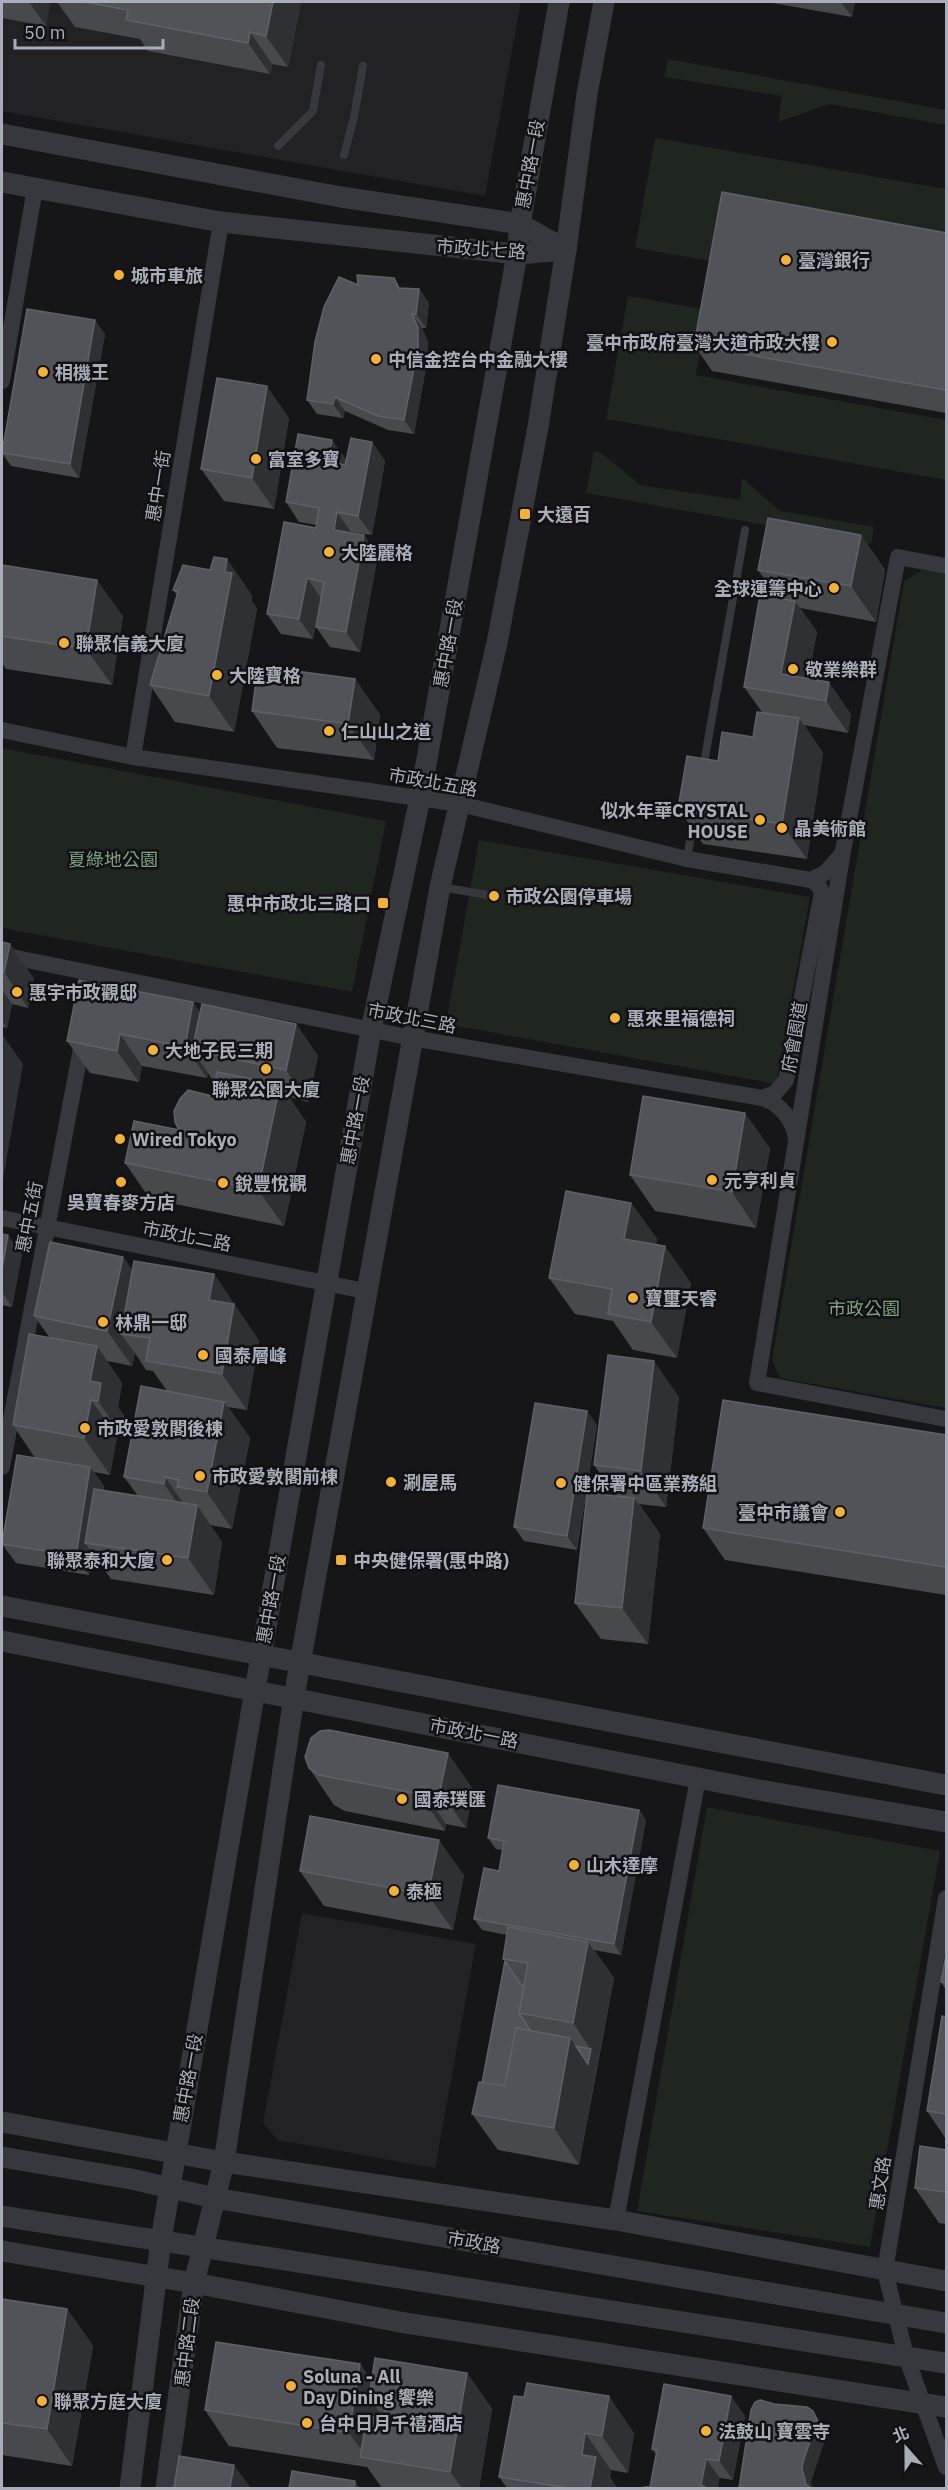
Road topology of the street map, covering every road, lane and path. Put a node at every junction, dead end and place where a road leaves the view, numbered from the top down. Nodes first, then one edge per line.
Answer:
1 (559, 2) edge
2 (604, 2) edge
3 (321, 65) dead end
4 (363, 66) dead end
5 (2, 134) edge
6 (278, 146) dead end
7 (344, 155) dead end
8 (2, 182) edge
9 (35, 188) junction
10 (221, 222) junction
11 (519, 224) junction
12 (566, 250) junction
13 (517, 254) junction
14 (2, 381) edge
15 (745, 531) dead end
16 (946, 566) edge
17 (2, 730) edge
18 (133, 757) junction
19 (702, 777) edge
20 (420, 798) junction
21 (460, 804) junction
22 (695, 812) edge
23 (843, 851) junction
24 (687, 859) junction
25 (811, 880) junction
26 (440, 887) junction
27 (494, 896) dead end
28 (2, 955) edge
29 (801, 1002) junction
30 (820, 1004) junction
31 (87, 1021) edge
32 (372, 1030) junction
33 (412, 1038) junction
34 (762, 1098) junction
35 (796, 1140) junction
36 (2, 1218) edge
37 (47, 1227) junction
38 (326, 1283) junction
39 (365, 1291) junction
40 (946, 1419) edge
41 (2, 1467) edge
42 (2, 1606) edge
43 (2, 1641) edge
44 (261, 1655) junction
45 (300, 1662) junction
46 (255, 1690) junction
47 (294, 1697) junction
48 (698, 1778) junction
49 (946, 1785) edge
50 (946, 1822) edge
51 (946, 1898) edge
52 (2, 2122) edge
53 (176, 2152) junction
54 (2, 2157) edge
55 (224, 2162) junction
56 (170, 2188) junction
57 (215, 2198) junction
58 (2, 2216) edge
59 (616, 2220) junction
60 (161, 2240) junction
61 (202, 2248) junction
62 (2, 2251) edge
63 (885, 2271) junction
64 (156, 2278) junction
65 (946, 2281) edge
66 (194, 2283) junction
67 (895, 2313) junction
68 (946, 2323) edge
69 (906, 2356) junction
70 (946, 2363) edge
71 (922, 2402) junction
72 (946, 2407) edge
73 (946, 2468) edge
74 (130, 2488) edge
75 (166, 2488) edge

1 - 11 street, 惠中路一段
2 - 12 street
3 - 6 lane
4 - 7 lane
5 - 11 street, 市政北七路
8 - 9 street, 市政北七路
9 - 10 street, 市政北七路
9 - 14 street
10 - 13 street, 市政北七路
10 - 18 street, 惠中一街
11 - 12 street, 市政北七路
11 - 13 street, 惠中路一段
12 - 13 street, 市政北七路
12 - 21 street
13 - 20 street, 惠中路一段
15 - 19 lane
16 - 23 street, 府會園道
17 - 18 street, 市政北五路
18 - 20 street, 市政北五路
20 - 21 street, 市政北五路
20 - 32 street, 惠中路一段
21 - 24 street, 市政北五路
21 - 26 street
22 - 24 lane
23 - 25 street
23 - 30 street, 府會園道
24 - 25 street, 市政北五路
25 - 29 street
26 - 27 lane
26 - 33 street
28 - 32 street, 市政北三路
29 - 30 street
29 - 34 street
30 - 35 street, 府會園道
31 - 37 street, 惠中五街
32 - 33 street, 市政北三路
32 - 38 street, 惠中路一段
33 - 34 street, 市政北三路
33 - 39 street
34 - 35 street, 市政北三路
35 - 40 street, 府會園道
36 - 37 street, 市政北二路
37 - 38 street, 市政北二路
37 - 41 street, 惠中五街
38 - 39 street, 市政北二路
38 - 44 street, 惠中路一段
39 - 45 street
42 - 44 street, 市政北一路
43 - 46 street, 市政北一路
44 - 45 street, 市政北一路
44 - 46 street, 惠中路一段
45 - 47 street
45 - 49 street, 市政北一路
46 - 47 street, 市政北一路
46 - 53 street, 惠中路一段
47 - 48 street, 市政北一路
47 - 55 street
48 - 50 street, 市政北一路
48 - 59 street
51 - 63 street, 惠文路
52 - 53 street
53 - 55 street
53 - 56 street, 惠中路一段
54 - 56 street, 市政路
55 - 57 street
55 - 59 street
56 - 57 street, 市政路
56 - 60 street, 惠中路一段
57 - 61 street, 惠中路二段
57 - 67 street, 市政路
58 - 60 street
59 - 63 street
60 - 61 street
60 - 64 street
61 - 66 street, 惠中路二段
61 - 69 street
62 - 64 street
63 - 65 street
63 - 67 street, 惠文路
64 - 66 street
64 - 74 street
66 - 71 street
66 - 75 street, 惠中路二段
67 - 68 street, 市政路
67 - 69 street, 惠文路
69 - 70 street
69 - 71 street, 惠文路
71 - 72 street
71 - 73 street, 惠文路

